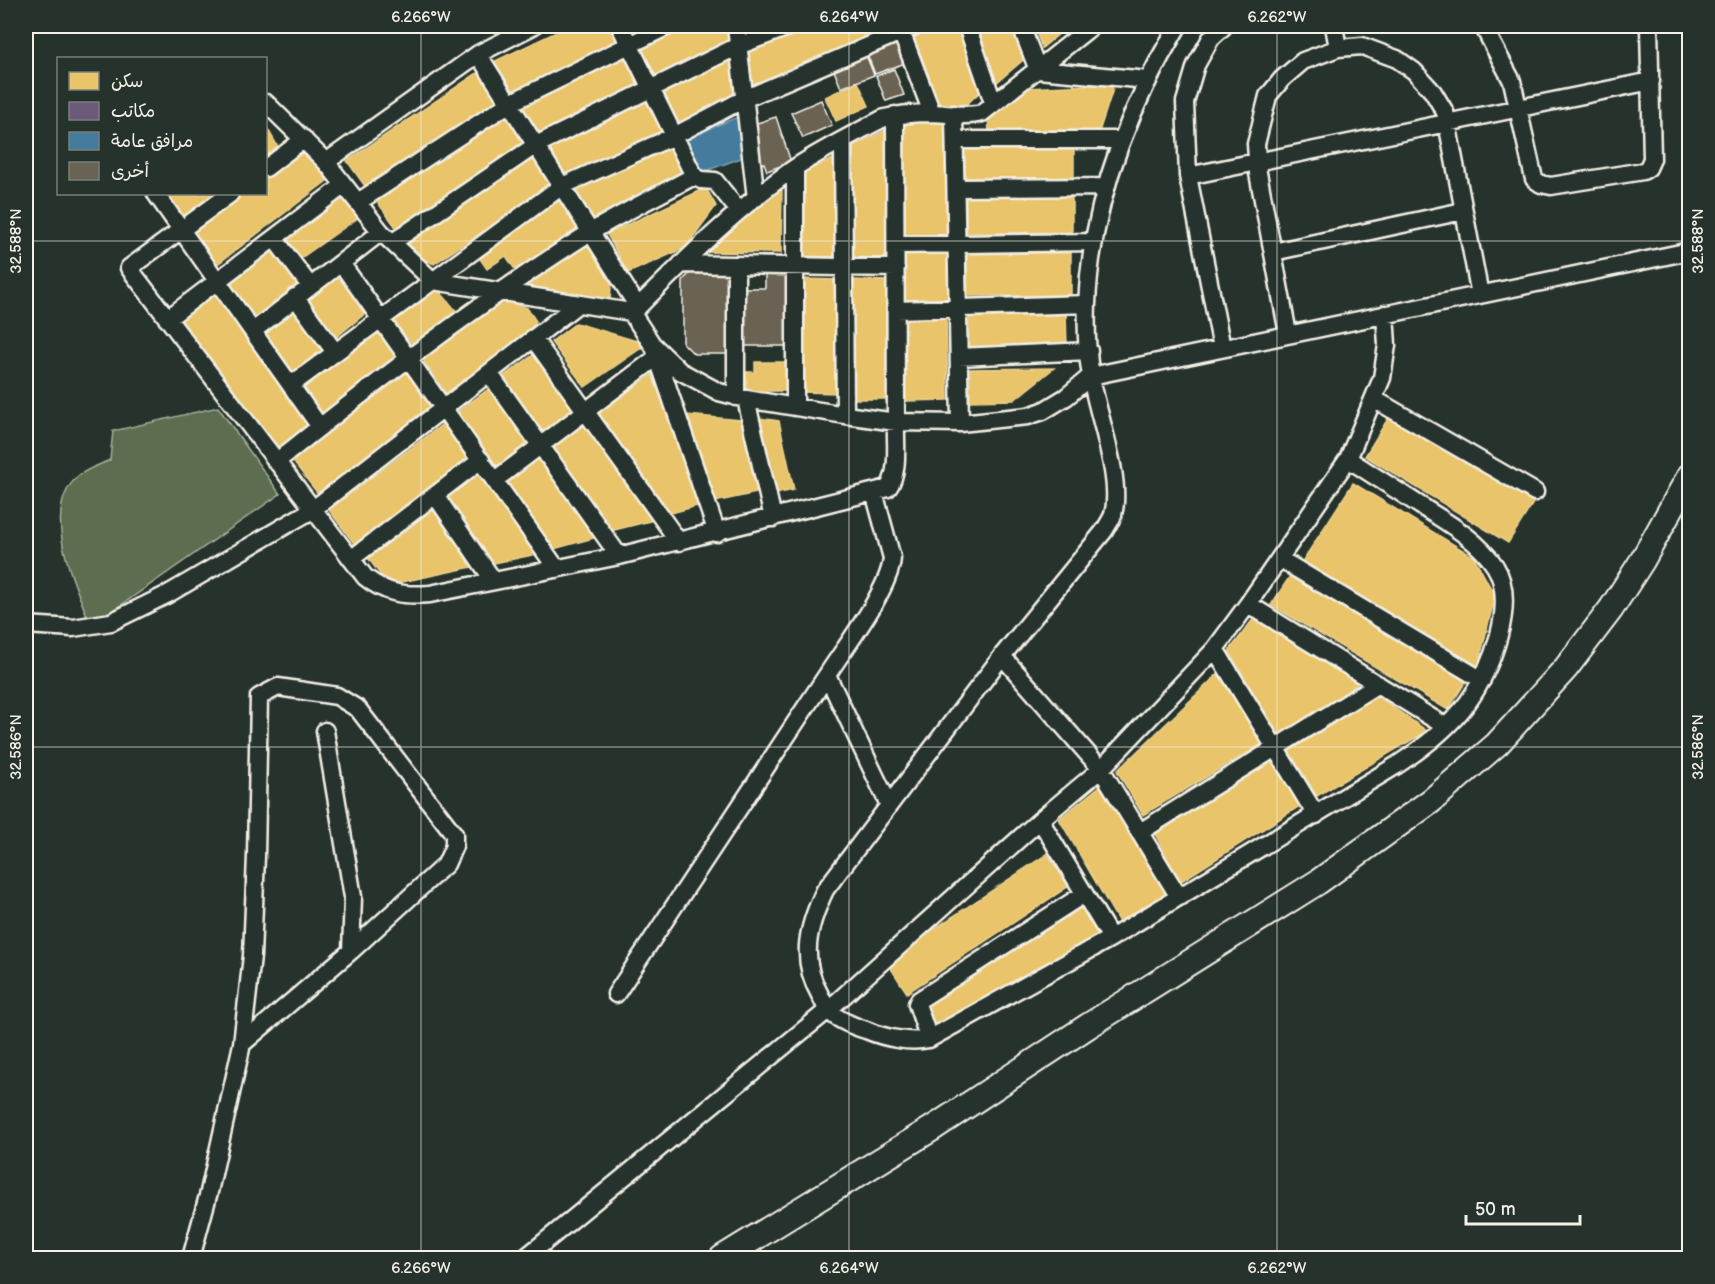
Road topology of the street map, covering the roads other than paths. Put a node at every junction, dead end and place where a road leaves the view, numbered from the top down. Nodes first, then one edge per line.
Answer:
1 (532, 26) edge
2 (620, 26) edge
3 (668, 26) edge
4 (736, 26) edge
5 (791, 26) edge
6 (967, 26) edge
7 (1021, 26) edge
8 (1178, 26) edge
9 (1224, 26) edge
10 (1334, 26) edge
11 (1483, 26) edge
12 (1649, 26) edge
13 (905, 27) edge
14 (1084, 29) edge
15 (629, 44) junction
16 (738, 46) junction
17 (1338, 48) junction
18 (478, 54) junction
19 (1038, 69) junction
20 (1148, 80) junction
21 (1651, 81) junction
22 (651, 89) junction
23 (744, 99) junction
24 (993, 102) junction
25 (510, 103) junction
26 (267, 104) edge
27 (1519, 108) junction
28 (932, 113) junction
29 (954, 114) junction
30 (895, 115) junction
31 (1447, 123) junction
32 (674, 136) junction
33 (304, 139) junction
34 (843, 140) junction
35 (955, 140) junction
36 (1121, 140) junction
37 (537, 145) junction
38 (326, 162) junction
39 (1258, 162) junction
40 (267, 167) edge
41 (795, 168) junction
42 (693, 176) junction
43 (1188, 176) junction
44 (344, 185) junction
45 (562, 186) junction
46 (1105, 187) junction
47 (956, 188) junction
48 (157, 195) edge
49 (229, 195) edge
50 (756, 198) junction
51 (358, 202) junction
52 (739, 211) junction
53 (1463, 211) junction
54 (181, 230) junction
55 (591, 232) junction
56 (387, 237) junction
57 (274, 238) junction
58 (1094, 242) junction
59 (957, 244) junction
60 (896, 245) junction
61 (1689, 251) edge
62 (1273, 252) junction
63 (341, 263) junction
64 (681, 264) junction
65 (736, 265) junction
66 (795, 266) junction
67 (844, 267) junction
68 (896, 268) junction
69 (218, 281) junction
70 (433, 281) junction
71 (310, 286) junction
72 (501, 292) junction
73 (1479, 295) junction
74 (296, 297) junction
75 (578, 304) junction
76 (1087, 304) junction
77 (958, 308) junction
78 (635, 310) junction
79 (896, 310) junction
80 (1385, 314) junction
81 (167, 319) junction
82 (381, 319) junction
83 (253, 331) junction
84 (1288, 334) junction
85 (533, 339) junction
86 (1222, 348) junction
87 (655, 350) junction
88 (1089, 351) junction
89 (335, 352) junction
90 (958, 357) junction
91 (409, 359) junction
92 (489, 373) junction
93 (1091, 376) junction
94 (291, 385) junction
95 (741, 398) junction
96 (1374, 399) junction
97 (795, 407) junction
98 (444, 408) junction
99 (585, 411) junction
100 (845, 415) junction
101 (896, 422) junction
102 (960, 423) junction
103 (320, 427) junction
104 (540, 445) junction
105 (1348, 459) junction
106 (481, 460) junction
107 (276, 462) junction
108 (1689, 475) edge
109 (495, 480) junction
110 (874, 492) junction
111 (1535, 492) dead end
112 (435, 495) junction
113 (312, 510) junction
114 (773, 518) junction
115 (717, 533) junction
116 (678, 542) junction
117 (619, 556) junction
118 (351, 559) junction
119 (1280, 559) junction
120 (557, 569) junction
121 (493, 580) junction
122 (1248, 604) junction
123 (26, 625) edge
124 (1215, 649) junction
125 (1002, 656) junction
126 (826, 675) junction
127 (1482, 680) junction
128 (1378, 684) junction
129 (1445, 726) junction
130 (325, 731) dead end
131 (1275, 748) junction
132 (1101, 769) junction
133 (889, 805) junction
134 (1317, 815) junction
135 (1040, 820) junction
136 (1140, 832) junction
137 (1084, 894) junction
138 (1179, 897) junction
139 (1111, 938) junction
140 (351, 951) junction
141 (616, 994) dead end
142 (828, 1010) junction
143 (929, 1039) junction
144 (242, 1044) junction
145 (191, 1258) edge
146 (525, 1258) edge
147 (722, 1258) edge

1 - 18 street
2 - 15 street
3 - 15 street
4 - 16 street
5 - 16 street
6 - 24 street
7 - 19 street
8 - 20 street
9 - 43 street
10 - 17 street
11 - 27 street
12 - 21 street
13 - 23 street
13 - 28 street
14 - 19 street
15 - 22 street
15 - 25 street
16 - 22 street
16 - 23 street
17 - 31 street
17 - 39 street
18 - 25 street
18 - 38 street
19 - 20 street
19 - 24 street
20 - 36 street
21 - 27 street
21 - 27 street
22 - 32 street
22 - 37 street
23 - 32 street
23 - 50 street
24 - 29 street
25 - 37 street
25 - 51 street
26 - 33 street
27 - 31 street
28 - 29 street
28 - 30 street
29 - 35 street
30 - 34 street
30 - 60 street
31 - 39 street
31 - 53 street
32 - 42 street
32 - 45 street
33 - 38 street
33 - 40 street
34 - 41 street
34 - 67 street
35 - 36 street
35 - 47 street
36 - 46 street
37 - 45 street
37 - 56 street
38 - 44 street
39 - 43 street
39 - 62 street
41 - 50 street
41 - 66 street
42 - 52 street
42 - 55 street
43 - 86 street
44 - 51 street
44 - 57 street
45 - 55 street
45 - 70 street
46 - 47 street
46 - 58 street
47 - 59 street
48 - 54 street
49 - 54 street
50 - 52 street
51 - 56 street
52 - 64 street
53 - 62 street
53 - 73 street
54 - 69 street
54 - 81 street
55 - 72 street
55 - 78 street
56 - 63 street
56 - 70 street
57 - 69 street
57 - 71 street
58 - 59 street
58 - 76 street
59 - 60 street
59 - 77 street
60 - 68 street
61 - 73 street
62 - 84 street
63 - 71 street
63 - 82 street
64 - 65 street
64 - 78 street
65 - 66 street
65 - 95 street
66 - 67 street
66 - 97 street
67 - 68 street
67 - 100 street
68 - 79 street
69 - 81 street
69 - 83 street
70 - 72 street
70 - 82 street
71 - 74 street
72 - 75 street
72 - 91 street
73 - 80 street
74 - 83 street
74 - 89 street
75 - 78 street
75 - 85 street
76 - 77 street
76 - 88 street
77 - 79 street
77 - 90 street
78 - 87 street
79 - 101 street
80 - 84 street
80 - 96 street
81 - 107 street
82 - 89 street
82 - 91 street
83 - 94 street
84 - 86 street
85 - 92 street
85 - 99 street
86 - 93 street
87 - 95 street
87 - 99 street
87 - 115 street
88 - 90 street
88 - 93 street
89 - 94 street
90 - 102 street
91 - 98 street
91 - 103 street
92 - 98 street
92 - 104 street
93 - 102 street
93 - 125 street
94 - 103 street
95 - 97 street
95 - 114 street
96 - 105 street
96 - 111 street
97 - 100 street
98 - 106 street
98 - 113 street
99 - 104 street
99 - 116 street
100 - 101 street
101 - 102 street
101 - 110 street
103 - 107 street
104 - 109 street
104 - 117 street
105 - 119 street
105 - 127 street
106 - 109 street
106 - 112 street
107 - 113 street
108 - 147 main road
109 - 120 street
110 - 114 street
110 - 126 street
112 - 118 street
112 - 121 street
113 - 118 street
113 - 123 street
114 - 115 street
115 - 116 street
116 - 117 street
117 - 120 street
118 - 121 street
119 - 122 street
119 - 127 street
120 - 121 street
122 - 124 street
122 - 128 street
124 - 131 street
124 - 132 street
125 - 132 street
125 - 133 street
126 - 133 street
126 - 141 street
127 - 129 street
128 - 129 street
128 - 131 street
129 - 134 street
130 - 140 street
131 - 134 street
131 - 136 street
132 - 135 street
132 - 136 street
133 - 142 street
134 - 138 street
135 - 137 street
135 - 142 street
136 - 138 street
137 - 139 street
137 - 143 street
138 - 139 street
139 - 143 street
140 - 144 street
140 - 144 street
142 - 143 street
142 - 146 street
144 - 145 street

